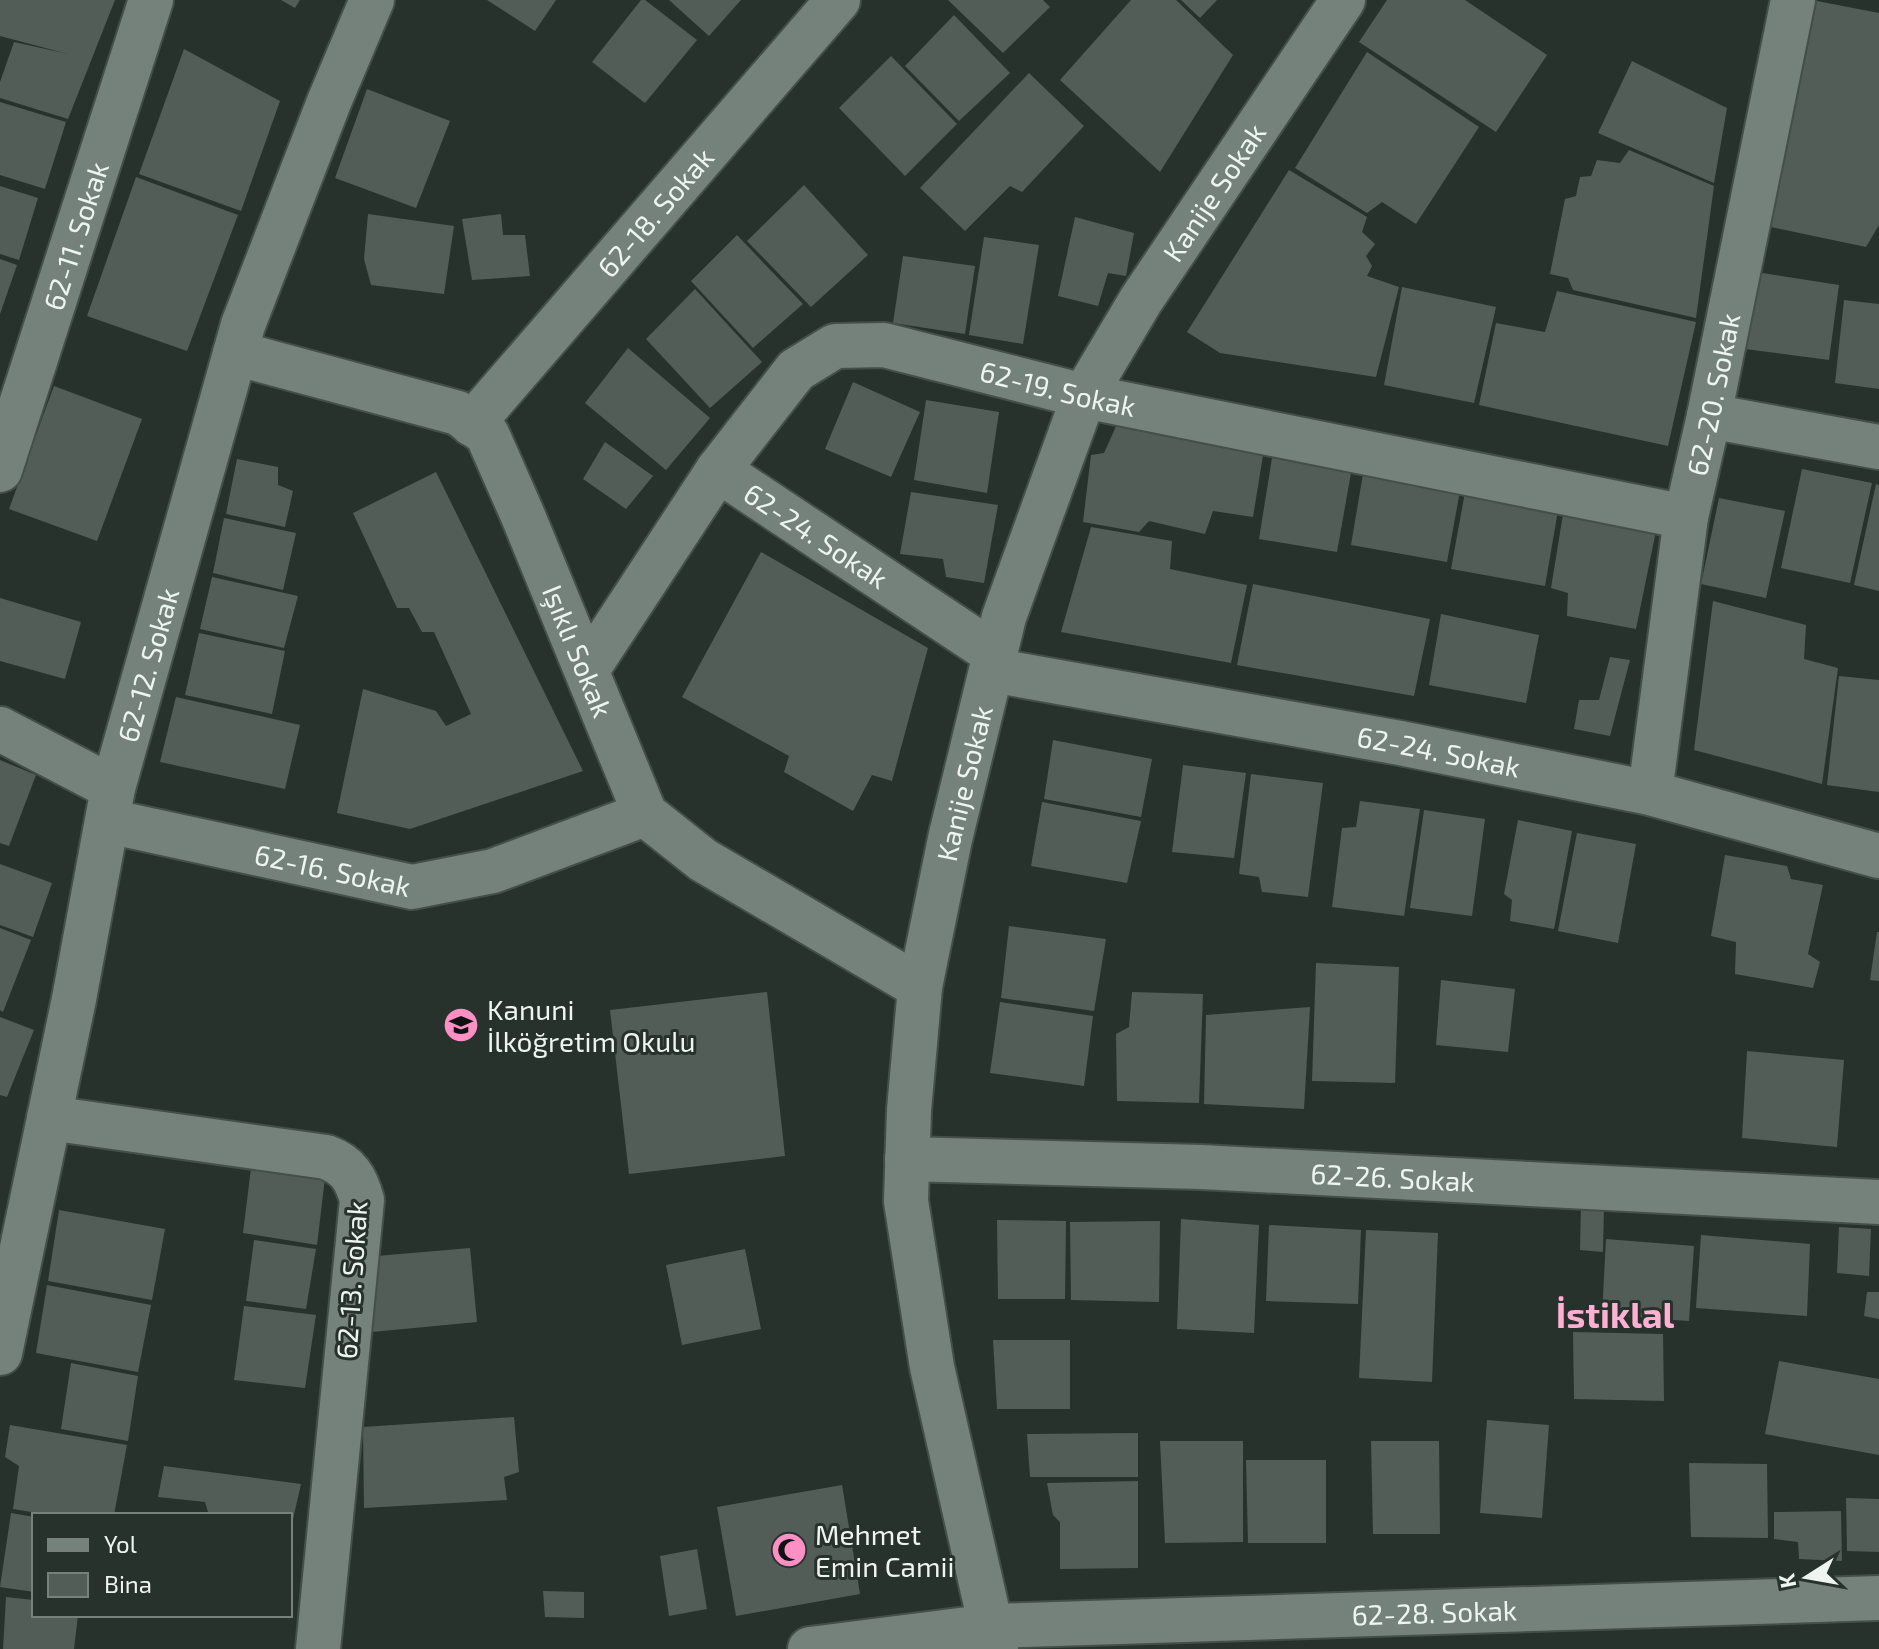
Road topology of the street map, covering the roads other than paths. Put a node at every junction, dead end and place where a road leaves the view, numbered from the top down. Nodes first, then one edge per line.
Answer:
1 (151, 0) edge
2 (372, 0) edge
3 (838, 0) edge
4 (1343, 0) edge
5 (1793, 0) edge
6 (235, 353) junction
7 (1084, 396) junction
8 (1709, 416) junction
9 (472, 424) junction
10 (1879, 447) edge
11 (0, 470) edge
12 (718, 470) junction
13 (1686, 517) junction
14 (994, 662) junction
15 (587, 670) junction
16 (0, 729) edge
17 (1650, 793) junction
18 (110, 804) junction
19 (645, 814) junction
20 (1879, 856) edge
21 (920, 987) junction
22 (49, 1118) junction
23 (907, 1159) junction
24 (1879, 1202) edge
25 (0, 1353) edge
26 (1879, 1598) edge
27 (994, 1637) edge
28 (318, 1649) edge
29 (810, 1649) edge

1 - 11 street, 62-11. Sokak
2 - 6 street, 62-12. Sokak
3 - 9 street, 62-18. Sokak
4 - 7 street, Kanije Sokak
5 - 8 street, 62-20. Sokak
6 - 9 street, Işıklı Sokak
6 - 18 street, 62-12. Sokak
7 - 12 street, 62-19. Sokak
7 - 13 street, 62-19. Sokak
7 - 14 street, Kanije Sokak
8 - 10 street
8 - 13 street, 62-20. Sokak
9 - 15 street, Işıklı Sokak
12 - 14 street, 62-24. Sokak
12 - 15 street, 62-19. Sokak
13 - 17 street, 62-20. Sokak
14 - 17 street, 62-24. Sokak
14 - 21 street, Kanije Sokak
15 - 19 street, Işıklı Sokak
16 - 18 street, 62-16. Sokak
17 - 20 street, 62-24. Sokak
18 - 19 street, 62-16. Sokak
18 - 22 street, 62-12. Sokak
19 - 21 street, Işıklı Sokak
21 - 23 street, Kanije Sokak
22 - 25 street, 62-12. Sokak
22 - 28 street, 62-13. Sokak
23 - 24 street, 62-26. Sokak
23 - 27 street, Kanije Sokak
26 - 27 street, 62-28. Sokak
27 - 29 street, 62-28. Sokak

